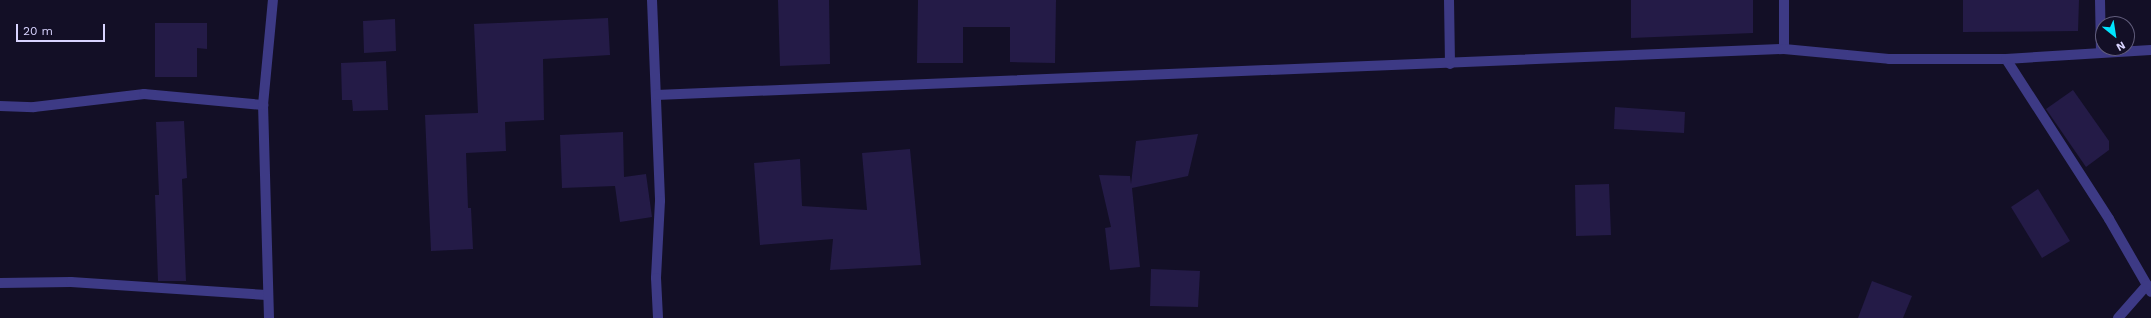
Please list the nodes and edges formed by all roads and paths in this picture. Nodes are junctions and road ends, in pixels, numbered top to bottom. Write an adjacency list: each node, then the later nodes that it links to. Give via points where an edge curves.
1 (273, 0): 14 (street)
2 (652, 0): 13 (street)
3 (1449, 0): 12 (street)
4 (1784, 0): 7 (street)
5 (2100, 0): 6 (street)
6 (2100, 16)
7 (1784, 49): 11 (street, via 1889,59); 12 (street)
8 (2151, 50): 9 (street)
9 (2135, 51)
10 (2095, 52): 11 (street)
11 (2006, 59): 17 (street, via 2109,219)
12 (1450, 64): 13 (street)
13 (656, 95): 20 (street, via 660,201 656,278)
14 (264, 105): 15 (street, via 144,94 34,107); 18 (street)
15 (0, 106)
16 (0, 283): 18 (street, via 71,282)
17 (2149, 289): 21 (street)
18 (267, 294): 19 (street)
19 (269, 318)
20 (658, 318)
21 (2118, 318)

